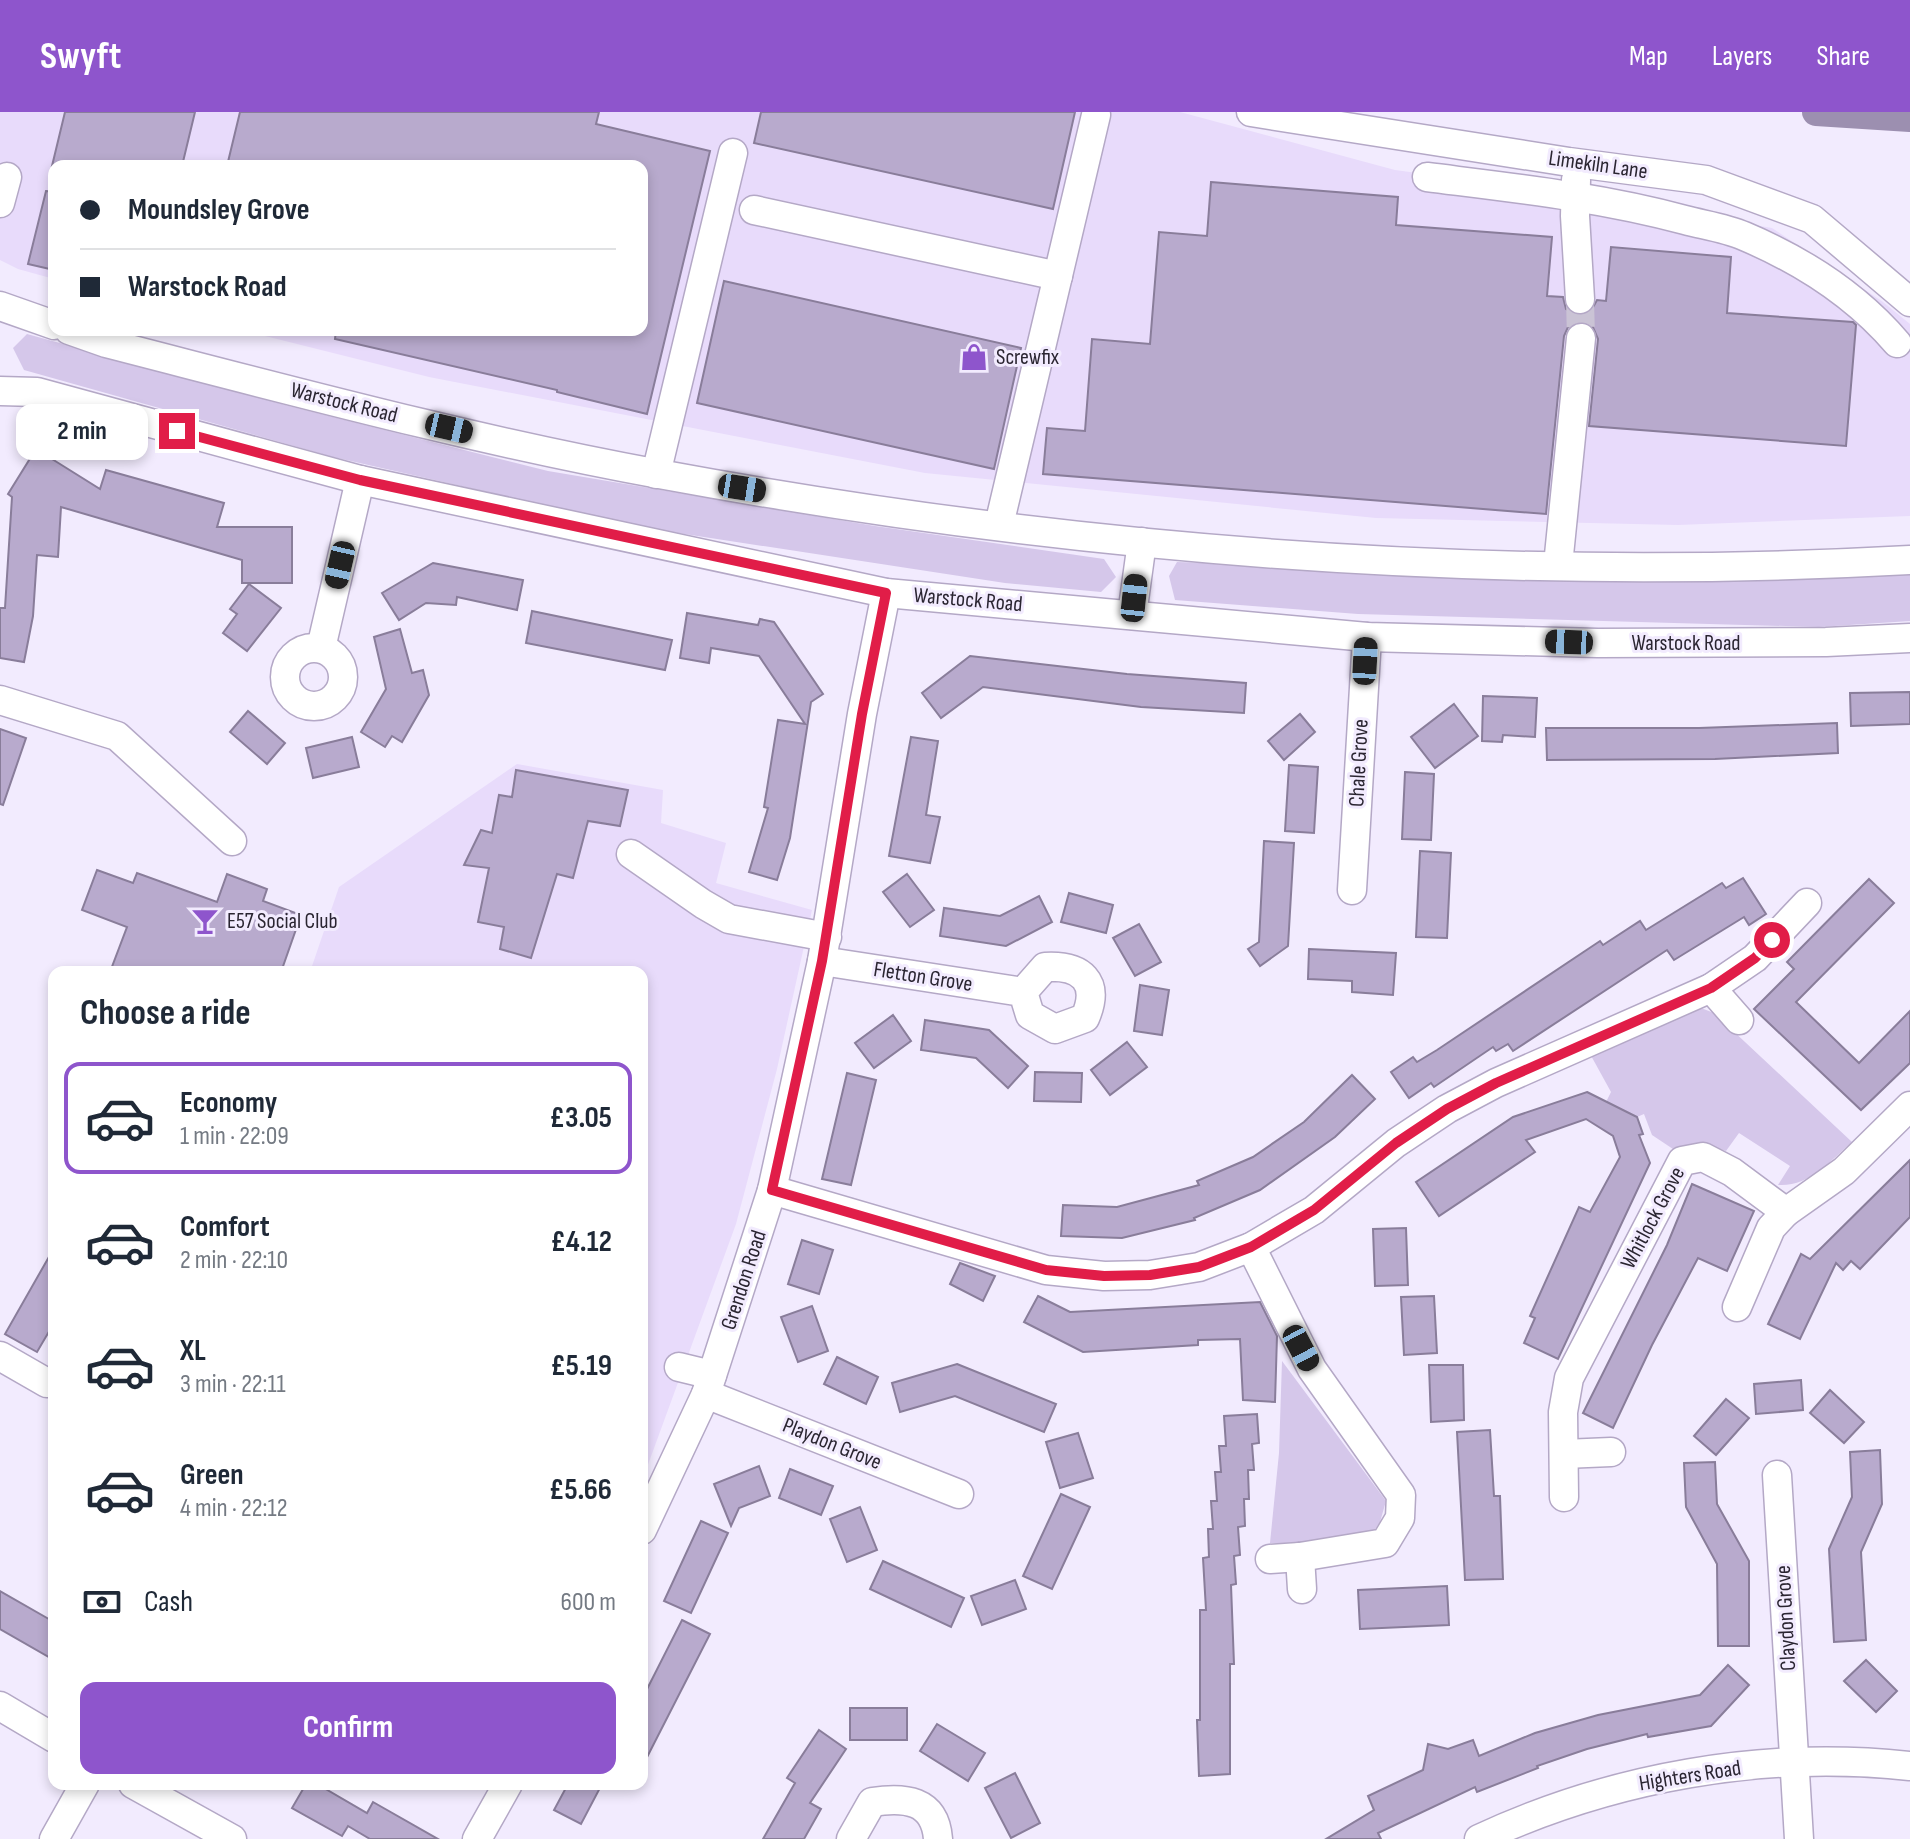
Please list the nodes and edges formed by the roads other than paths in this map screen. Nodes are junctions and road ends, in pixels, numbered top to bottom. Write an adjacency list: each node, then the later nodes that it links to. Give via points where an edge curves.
1 (1251, 112): 4 (street, Limekiln Lane)
2 (1096, 115): 8 (street)
3 (733, 153): 17 (street)
4 (1569, 162): 6 (street); 10 (street, Limekiln Lane, via 1706,180 1812,219)
5 (1427, 177): 6 (street)
6 (1576, 196): 9 (street); 15 (street, via 1742,235 1820,274 1872,314)
7 (754, 210): 8 (street)
8 (1058, 276): 19 (street)
9 (1580, 299)
10 (1910, 302)
11 (0, 306): 12 (street)
12 (48, 323)
13 (86, 336): 17 (street, Warstock Road, via 390,415)
14 (1581, 338): 22 (street)
15 (1897, 343)
16 (0, 391): 18 (street, Warstock Road, via 37,392)
17 (656, 474): 19 (street, Warstock Road)
18 (360, 480): 23 (street, Warstock Road); 27 (street)
19 (999, 525): 20 (street, Warstock Road)
20 (1142, 542): 22 (street, Warstock Road, via 1366,559); 24 (street)
21 (1910, 560): 22 (street, Warstock Road)
22 (1558, 565)
23 (886, 593): 24 (street, Warstock Road); 33 (street, Grendon Road)
24 (1132, 615): 25 (street, Warstock Road)
25 (1367, 637): 26 (street, Warstock Road, via 1598,643); 31 (street, Chale Grove)
26 (1910, 638)
27 (321, 648)
28 (0, 700): 29 (street, via 117,736)
29 (232, 841)
30 (631, 854): 33 (street, Fletton Grove, via 729,919)
31 (1352, 890)
32 (1807, 903): 34 (street, via 1755,958)
33 (824, 949): 35 (street, Fletton Grove); 38 (street, Grendon Road)
34 (1711, 988): 36 (street); 40 (street, via 1447,1109 1314,1210)
35 (1023, 992)
36 (1739, 1020)
37 (1910, 1106): 39 (street, via 1844,1171)
38 (772, 1190): 40 (street, via 1046,1270 1150,1275 1199,1267); 45 (street, Grendon Road)
39 (1786, 1212): 41 (street, via 1771,1228); 47 (street, Whitlock Grove, via 1703,1157 1682,1161 1569,1378)
40 (1251, 1247): 52 (street, via 1312,1369 1401,1495 1400,1518 1385,1543)
41 (1737, 1307)
42 (0, 1356): 44 (street)
43 (679, 1367): 45 (street, Playdon Grove)
44 (48, 1383)
45 (709, 1384): 49 (street, Playdon Grove); 51 (street, Grendon Road)
46 (1611, 1452): 47 (street)
47 (1564, 1454): 50 (street, Whitlock Grove)
48 (1777, 1475): 57 (street, Claydon Grove)
49 (959, 1494)
50 (1564, 1497)
51 (648, 1517)
52 (1300, 1557): 53 (street); 54 (street)
53 (1270, 1559)
54 (1302, 1589)
55 (0, 1706): 56 (street)
56 (48, 1734)
57 (1795, 1761): 58 (street, Highters Road); 67 (street, Highters Road, via 1619,1787); 68 (street, Claydon Grove)
58 (1910, 1766)
59 (82, 1790): 62 (street)
60 (144, 1790): 63 (street)
61 (505, 1790): 64 (street)
62 (54, 1839)
63 (232, 1839)
64 (477, 1839)
65 (851, 1839): 66 (street, via 872,1802 898,1798 920,1804 937,1826)
66 (938, 1839)
67 (1479, 1839)
68 (1799, 1839)

